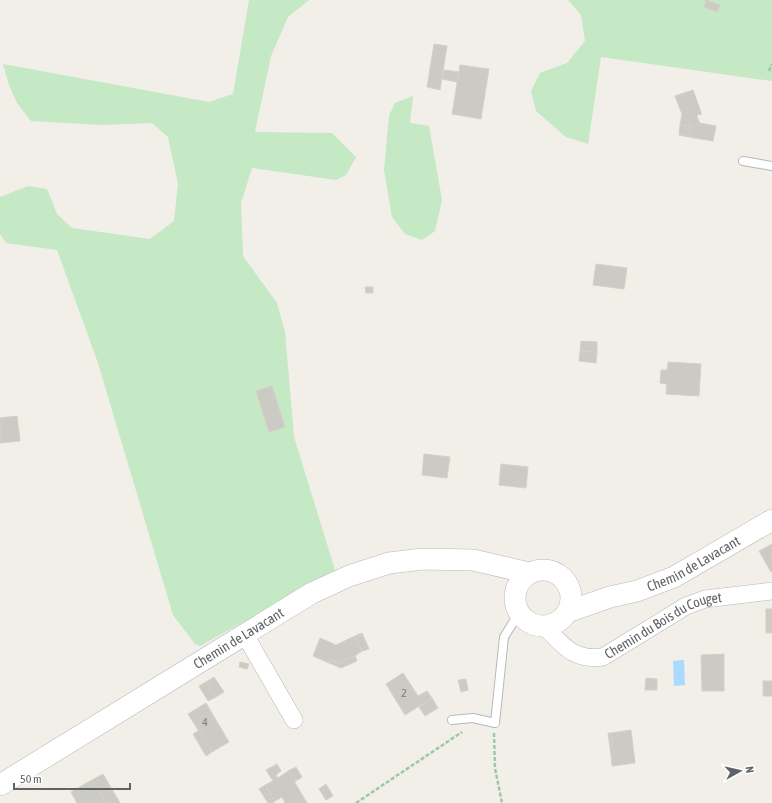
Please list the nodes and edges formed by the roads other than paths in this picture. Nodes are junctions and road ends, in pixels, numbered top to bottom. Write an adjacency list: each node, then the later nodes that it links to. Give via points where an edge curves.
1 (743, 161): 2 (lane)
2 (772, 166)
3 (772, 520): 8 (street, Chemin de Lavacant, via 674,577 638,591)
4 (498, 565): 5 (street, Chemin de Lavacant); 9 (street); 12 (street, Chemin de Lavacant, via 460,558 389,563 349,576 312,593)
5 (529, 573): 6 (street, via 538,570 555,572 563,577); 9 (street, via 517,586)
6 (568, 585): 8 (street, Chemin de Lavacant); 10 (street, via 571,594)
7 (772, 591): 11 (street, Chemin du Bois du Couget, via 705,599 686,606 604,657 578,656)
8 (610, 597): 10 (street, Chemin de Lavacant)
9 (517, 604): 11 (street, via 526,620 534,625); 14 (lane, via 504,637 495,723 473,718)
10 (567, 612): 11 (street, via 553,624)
11 (544, 626)
12 (245, 635): 13 (street); 15 (street, Chemin de Lavacant)
13 (294, 720)
14 (452, 720)
15 (0, 785)

